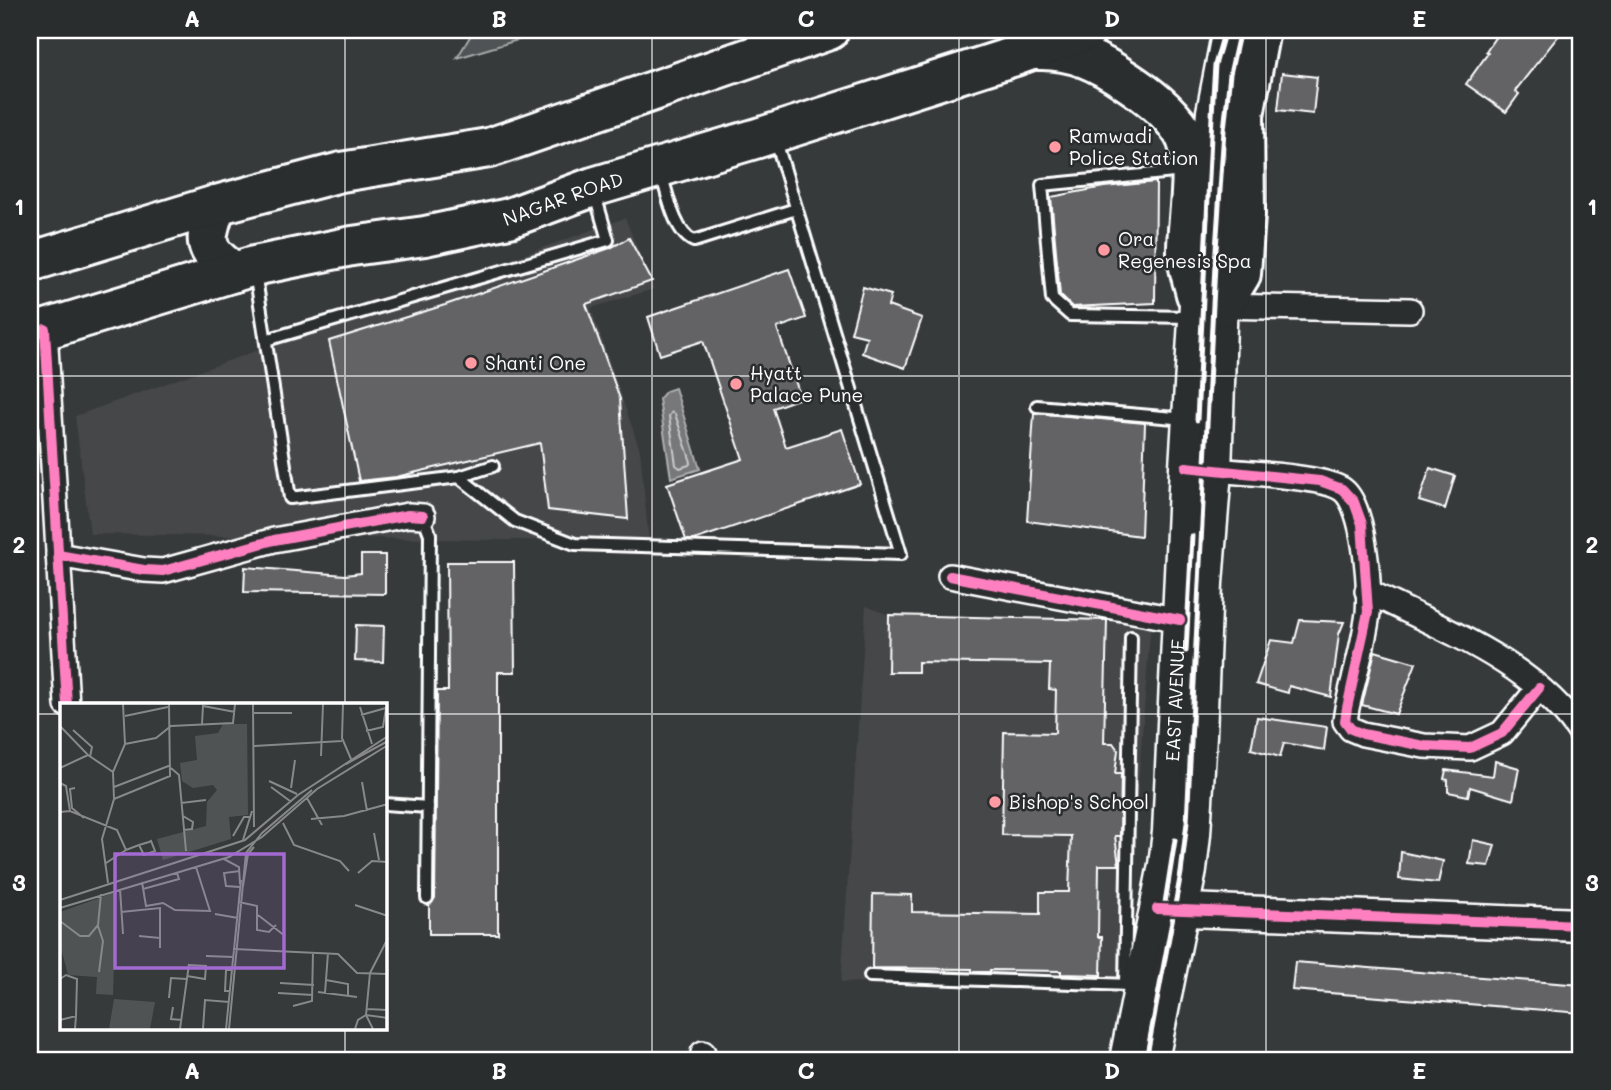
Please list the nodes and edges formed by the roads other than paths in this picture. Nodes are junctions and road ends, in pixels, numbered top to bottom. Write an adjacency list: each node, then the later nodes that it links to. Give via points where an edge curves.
1 (829, 30): 11 (highway, via 489,148 341,172)
2 (1087, 30): 6 (highway, NAGAR ROAD)
3 (1229, 30): 17 (main road, via 1213,112)
4 (1247, 30): 17 (main road, via 1229,107)
5 (1261, 30): 17 (highway, via 1244,115 1241,274)
6 (1032, 50): 7 (highway, NAGAR ROAD); 9 (highway, via 1057,49 1088,57 1160,104 1184,133)
7 (773, 133): 8 (highway, NAGAR ROAD); 12 (lane)
8 (659, 168): 10 (highway, NAGAR ROAD); 12 (lane, via 679,229 694,241)
9 (1190, 170): 17 (highway, via 1187,254); 17 (lane, via 1042,185 1052,299 1070,315)
10 (593, 187): 15 (highway, NAGAR ROAD, via 509,218); 20 (lane, via 608,240)
11 (216, 205): 13 (highway); 15 (highway, via 207,231 208,245 216,259)
12 (796, 209): 25 (lane, via 901,554 575,544 515,521)
13 (164, 221): 14 (highway); 16 (highway, via 183,238 188,250)
14 (30, 262)
15 (244, 269): 16 (highway, NAGAR ROAD); 20 (lane)
16 (182, 288): 19 (highway, NAGAR ROAD)
17 (1202, 306): 18 (street); 22 (main road, EAST AVENUE); 24 (main road, EAST AVENUE)
18 (1410, 310)
19 (38, 331): 27 (street)
20 (266, 340): 25 (lane, via 290,498)
21 (1037, 405): 22 (lane)
22 (1189, 420): 24 (main road, EAST AVENUE)
23 (493, 466): 25 (lane)
24 (1201, 469): 29 (street, via 1320,481 1342,489 1354,502 1362,524); 30 (main road, EAST AVENUE); 38 (main road, EAST AVENUE, via 1206,583 1194,834)
25 (459, 477)
26 (423, 516): 27 (street, via 300,535 163,571); 36 (lane, via 430,534)
27 (58, 555): 33 (street)
28 (950, 576): 30 (street)
29 (1367, 591): 32 (street, via 1480,648); 32 (street, via 1368,612 1345,721 1351,729 1424,746 1470,748 1502,733)
30 (1180, 620): 38 (main road, EAST AVENUE, via 1169,832)
31 (1131, 637): 38 (lane)
32 (1539, 688): 34 (street, via 1567,713)
33 (67, 703)
34 (1581, 734)
35 (387, 804): 36 (lane)
36 (428, 807): 37 (lane)
37 (427, 898)
38 (1148, 909): 39 (main road); 41 (main road, EAST AVENUE); 43 (main road, EAST AVENUE)
39 (1581, 925)
40 (870, 976): 41 (lane)
41 (1133, 985): 42 (main road, EAST AVENUE)
42 (1126, 1060)
43 (1152, 1060)

